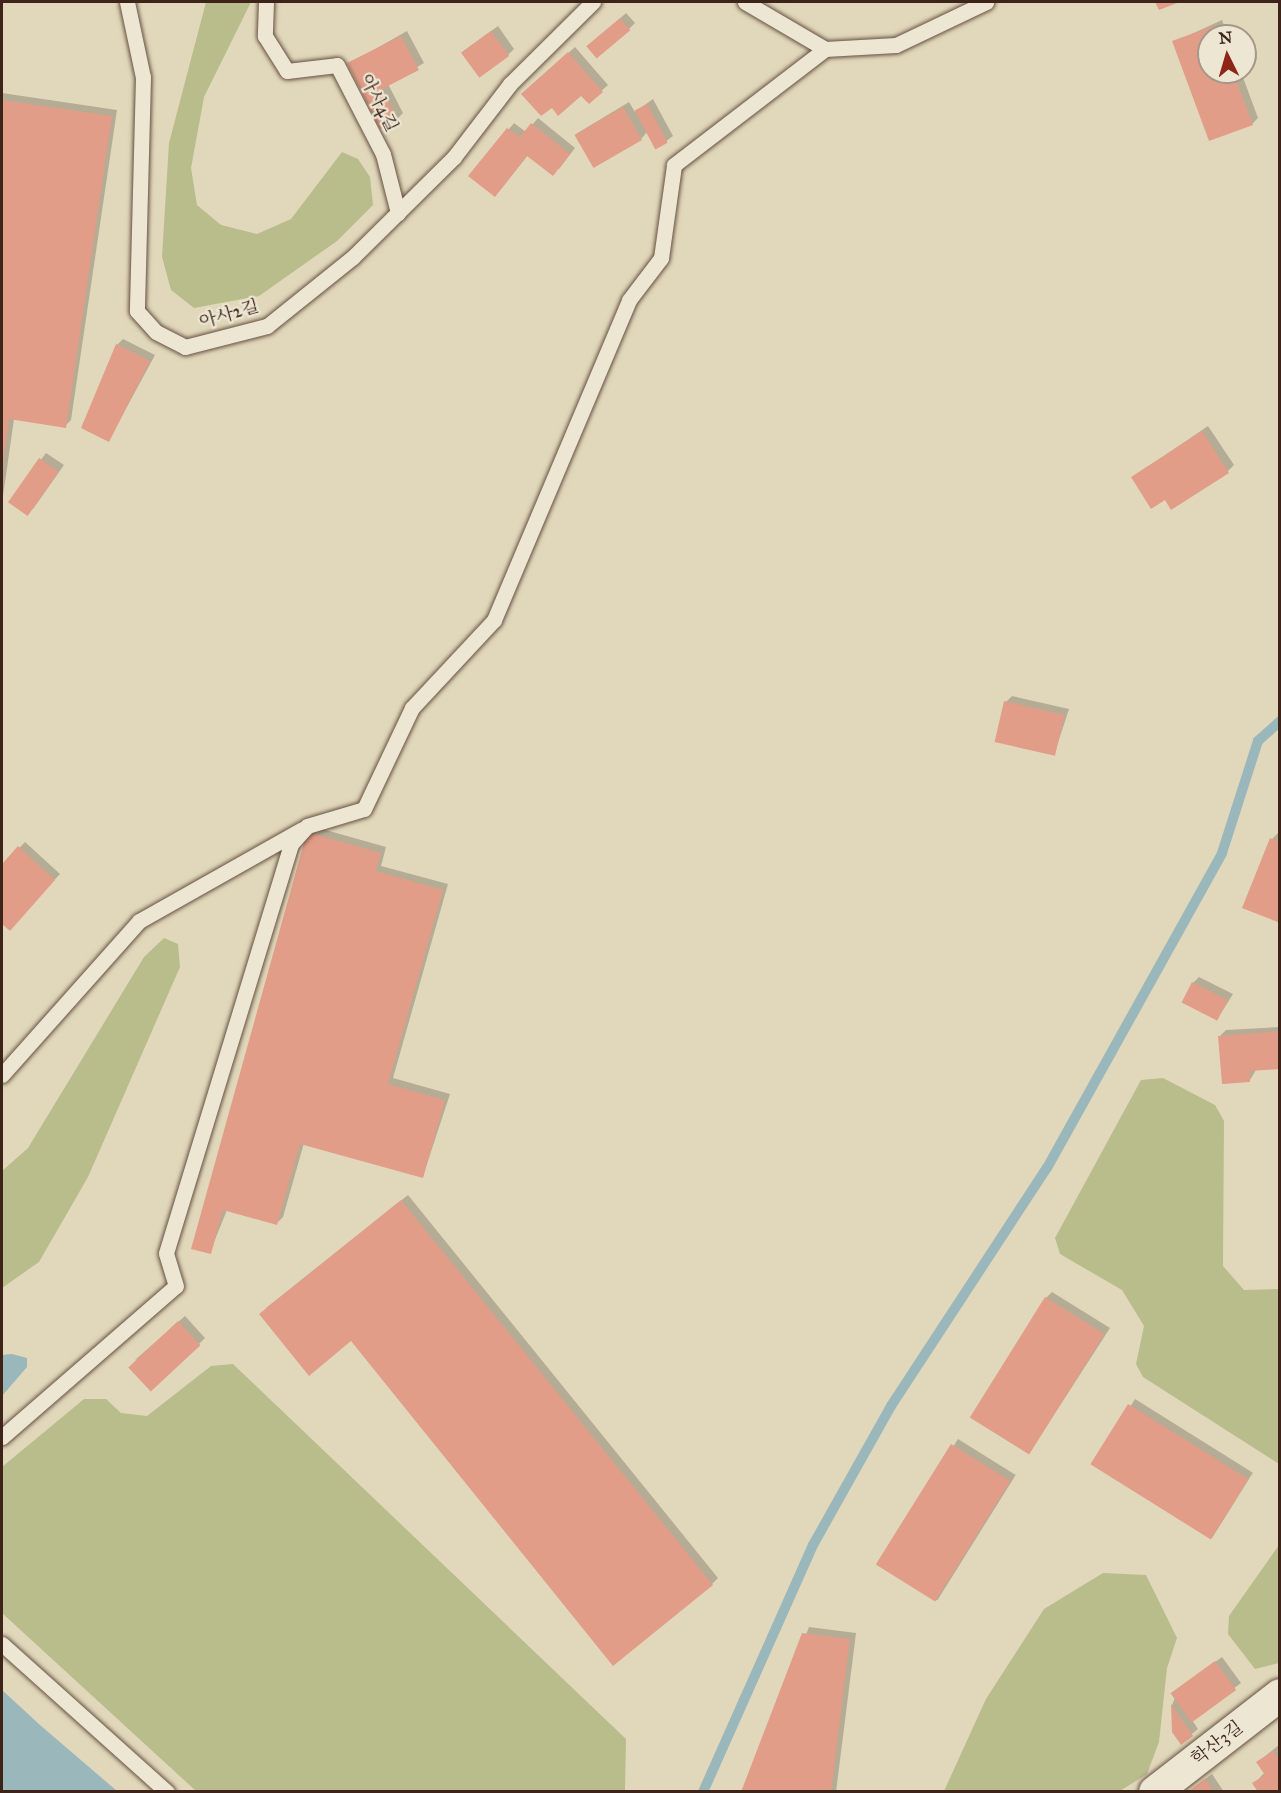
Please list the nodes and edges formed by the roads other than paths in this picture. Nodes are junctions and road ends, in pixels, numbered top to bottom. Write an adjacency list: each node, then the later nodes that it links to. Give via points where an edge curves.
1 (128, 2): 7 (lane, 아사2길, via 143,77 137,310 156,332 185,347 267,326 353,257)
2 (266, 2): 7 (lane, 아사4길, via 265,36 287,72 337,65 383,154)
3 (593, 2): 7 (lane, 아사2길, via 510,84 453,157)
4 (745, 2): 6 (lane)
5 (986, 2): 6 (lane, via 896,45)
6 (825, 49): 8 (lane, via 674,165 661,258 629,300 494,620 412,708 364,809)
7 (398, 213)
8 (307, 826): 9 (lane, via 139,921); 10 (lane, via 291,844 166,1253 176,1286)
9 (2, 1075)
10 (2, 1437)
11 (2, 1644): 13 (lane)
12 (1280, 1695): 14 (street, 학산3길)
13 (166, 1791)
14 (1155, 1791)

